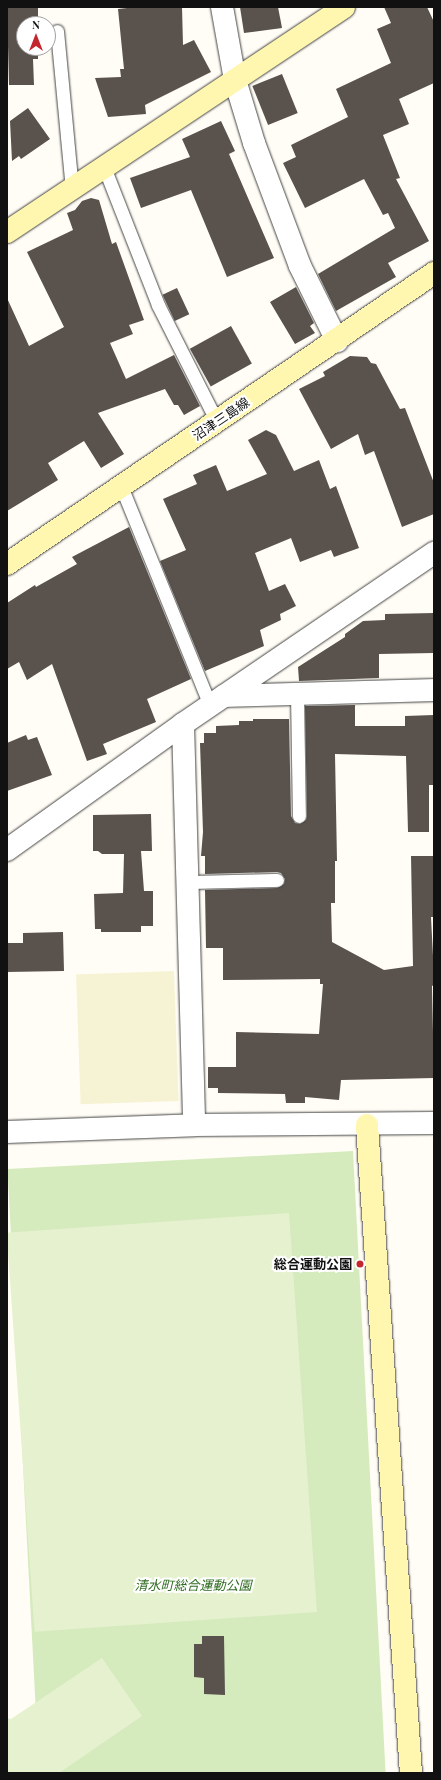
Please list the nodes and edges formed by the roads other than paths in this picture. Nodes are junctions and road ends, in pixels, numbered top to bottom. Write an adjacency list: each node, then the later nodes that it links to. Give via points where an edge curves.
1 (222, 7): 4 (street)
2 (344, 7): 4 (street)
3 (57, 31): 6 (lane)
4 (235, 80): 5 (street); 9 (street, via 254,143 300,266)
5 (104, 167): 6 (street); 10 (lane, via 158,305)
6 (72, 189): 7 (street)
7 (7, 232)
8 (434, 273): 9 (street, 沼津三島線)
9 (337, 341): 10 (street, 沼津三島線)
10 (217, 422): 11 (street, 沼津三島線)
11 (121, 486): 13 (street, 沼津三島線); 16 (lane)
12 (434, 553): 16 (street)
13 (7, 564)
14 (434, 690): 15 (street)
15 (297, 694): 16 (street); 18 (lane)
16 (217, 701): 17 (street)
17 (183, 724): 19 (street); 21 (street)
18 (298, 816)
19 (7, 850)
20 (277, 880): 21 (lane)
21 (187, 882): 23 (street)
22 (434, 1123): 24 (street)
23 (194, 1125): 24 (street); 25 (street)
24 (368, 1125): 26 (street)
25 (7, 1132)
26 (411, 1773)

